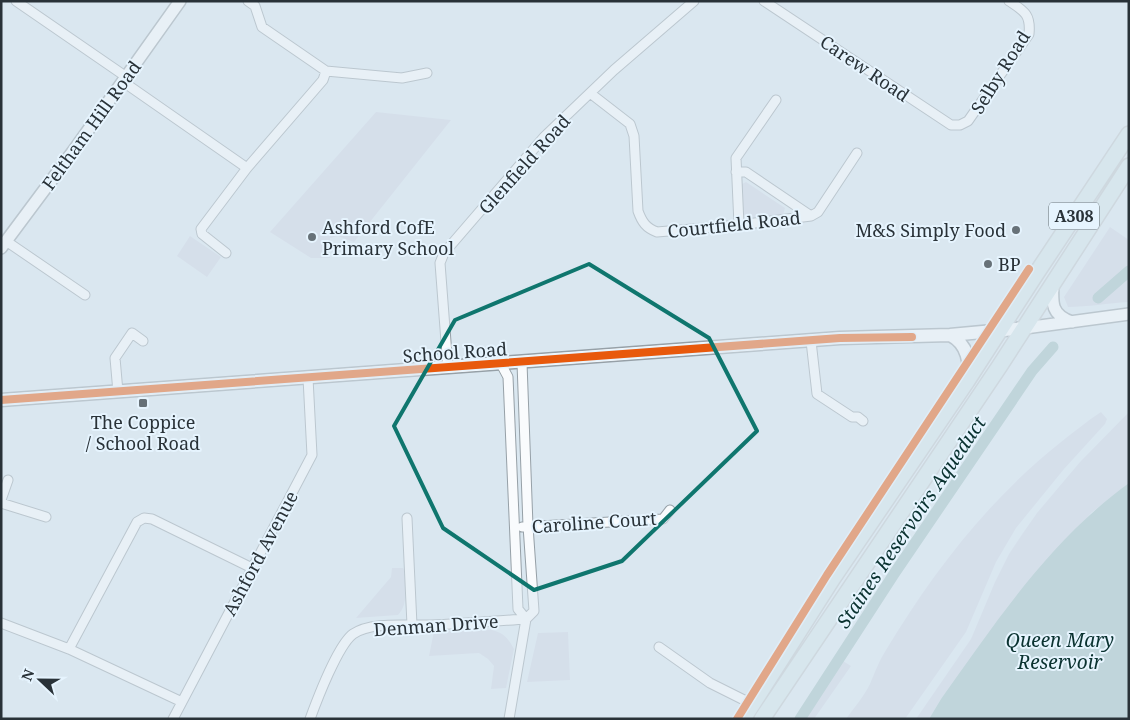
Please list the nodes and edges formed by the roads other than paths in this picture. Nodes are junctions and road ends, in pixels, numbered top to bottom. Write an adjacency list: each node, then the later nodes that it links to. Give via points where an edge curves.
1 (16, 1): 9 (street)
2 (180, 1): 9 (street, Feltham Hill Road)
3 (248, 1): 7 (street, via 255,6 262,27)
4 (694, 1): 10 (street, Glenfield Road)
5 (764, 1): 12 (street, Carew Road, via 951,125)
6 (1009, 1): 12 (street, Selby Road, via 1025,12 1030,22 1028,34)
7 (326, 71): 8 (street, via 402,78); 16 (street, via 322,80)
8 (427, 73)
9 (124, 79): 16 (street); 20 (street, Feltham Hill Road)
10 (590, 93): 19 (street, Courtfield Road, via 630,124 634,136 638,211 641,221 649,229 657,232); 33 (street, Glenfield Road, via 544,137 444,253 440,263)
11 (776, 100): 17 (street, via 736,158)
12 (968, 121)
13 (1129, 134): 27 (highway, A308)
14 (857, 153): 18 (street, Courtfield Road, via 818,212)
15 (1129, 166): 22 (highway, A308)
16 (247, 168): 21 (street, via 201,229 202,234)
17 (736, 172): 18 (street, via 746,172); 19 (street)
18 (811, 216): 19 (street, Courtfield Road)
19 (739, 225)
20 (4, 244): 23 (street)
21 (226, 253)
22 (1053, 283): 25 (street, via 1053,305); 26 (highway, A308)
23 (85, 295)
24 (1129, 314): 25 (street)
25 (1072, 322): 26 (street)
26 (1025, 328): 27 (main road, School Road); 58 (highway, A308)
27 (999, 331): 28 (main road, School Road); 35 (highway, A308)
28 (950, 335): 30 (main road, School Road); 35 (main road, via 964,348 968,359)
29 (143, 341): 36 (street, via 132,333 115,358)
30 (811, 341): 31 (main road, School Road); 38 (street, via 817,394)
31 (522, 362): 32 (main road, School Road); 44 (street, Denman Drive)
32 (501, 364): 33 (main road, School Road); 45 (street, Denman Drive, via 508,377)
33 (448, 368): 34 (main road, School Road)
34 (308, 378): 36 (main road, School Road); 46 (street, Ashford Avenue, via 312,455)
35 (967, 381): 53 (highway, A308, via 880,507)
36 (118, 392): 37 (main road, School Road)
37 (1, 400)
38 (863, 421)
39 (8, 480): 40 (street)
40 (1, 502): 42 (street)
41 (670, 510): 44 (street, Caroline Court, via 663,519)
42 (46, 517)
43 (407, 518): 49 (street)
44 (528, 526): 45 (street, Caroline Court); 47 (street, Denman Drive, via 534,610)
45 (515, 527): 47 (street, Denman Drive, via 518,609)
46 (252, 568): 51 (street, via 144,518 137,522); 52 (street, Ashford Avenue)
47 (526, 619): 49 (street, Denman Drive); 56 (street, Denman Drive)
48 (1, 623): 51 (street)
49 (412, 625): 55 (street, Denman Drive, via 373,626 353,633 324,682)
50 (659, 647): 53 (street, via 710,683)
51 (69, 649): 52 (street)
52 (182, 702): 54 (street, Ashford Avenue)
53 (752, 704): 57 (highway, A308)
54 (173, 719)
55 (310, 719)
56 (509, 719)
57 (743, 719)
58 (762, 719)

